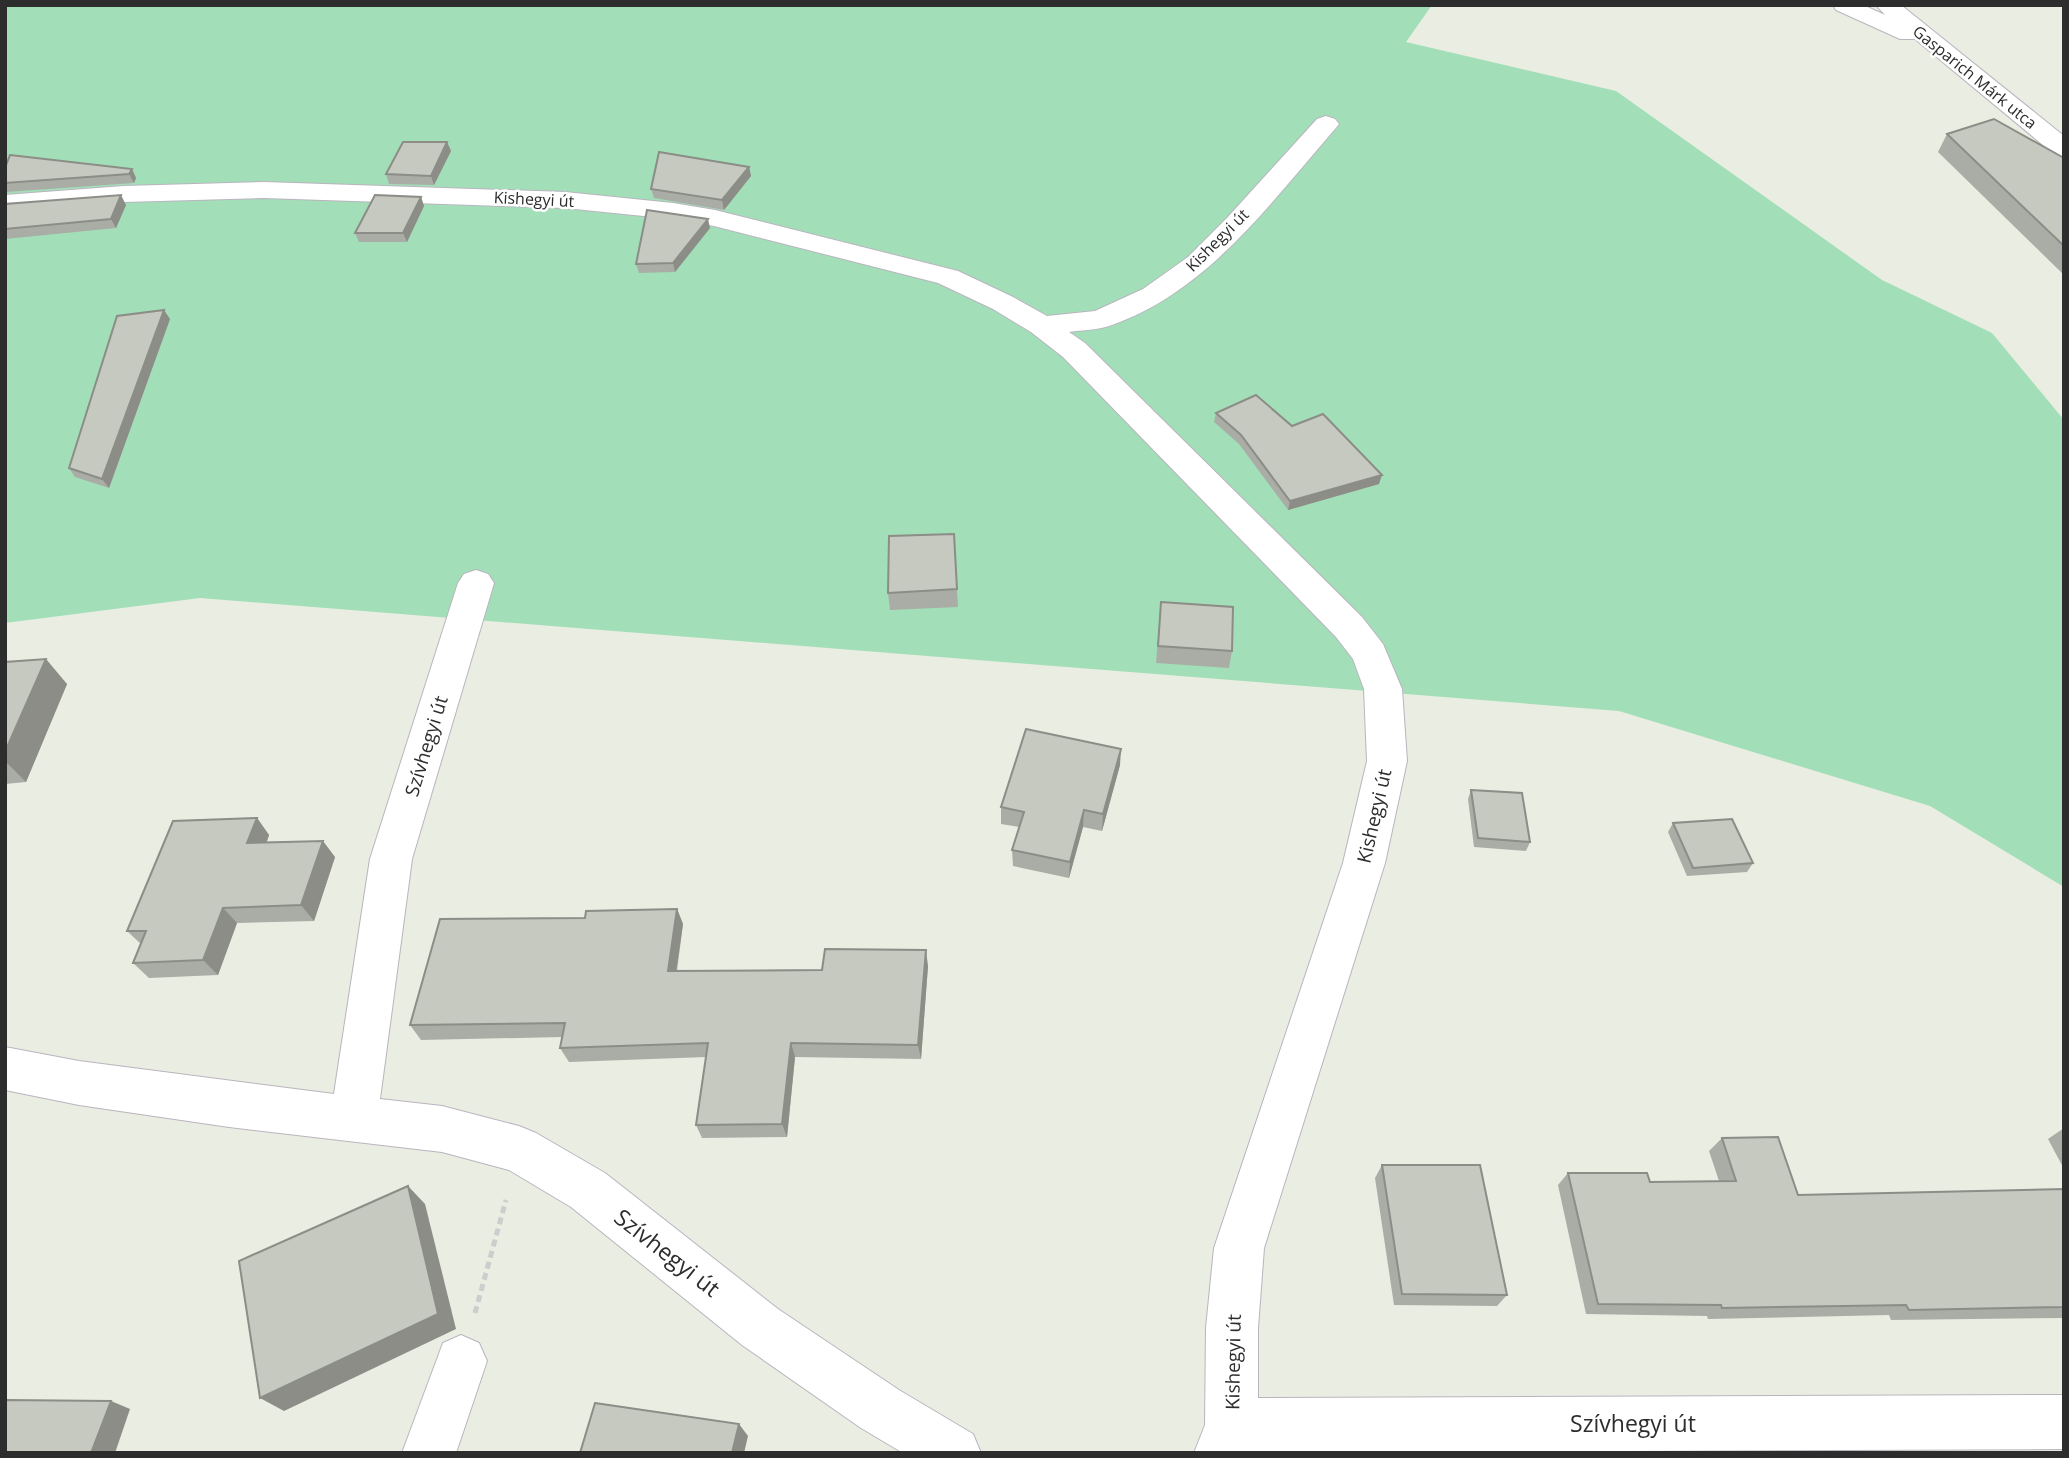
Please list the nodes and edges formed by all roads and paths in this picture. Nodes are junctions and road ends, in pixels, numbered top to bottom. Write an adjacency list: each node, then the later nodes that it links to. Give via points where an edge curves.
1 (1844, 5): 3 (street)
2 (1887, 5): 3 (street, Gasparich Márk utca)
3 (1938, 48): 5 (street, Gasparich Márk utca)
4 (1326, 124): 7 (street, Kishegyi út, via 1198,263 1164,287 1101,319)
5 (2064, 149)
6 (5, 203): 7 (street, Kishegyi út, via 264,190 565,200 673,211 947,277)
7 (1042, 326): 14 (street, Kishegyi út, via 1074,350 1349,627 1370,654 1383,690 1387,761 1364,863 1239,1248)
8 (477, 583): 10 (street, Szívhegyi út, via 391,859)
9 (5, 1068): 10 (street, Szívhegyi út, via 229,1105)
10 (354, 1118): 11 (street, Szívhegyi út, via 442,1129)
11 (519, 1149): 12 (path); 16 (street, Szívhegyi út, via 588,1190 760,1327)
12 (461, 1361): 15 (street)
13 (2064, 1422): 14 (street, Szívhegyi út)
14 (1227, 1439)
15 (429, 1453)
16 (954, 1453)

